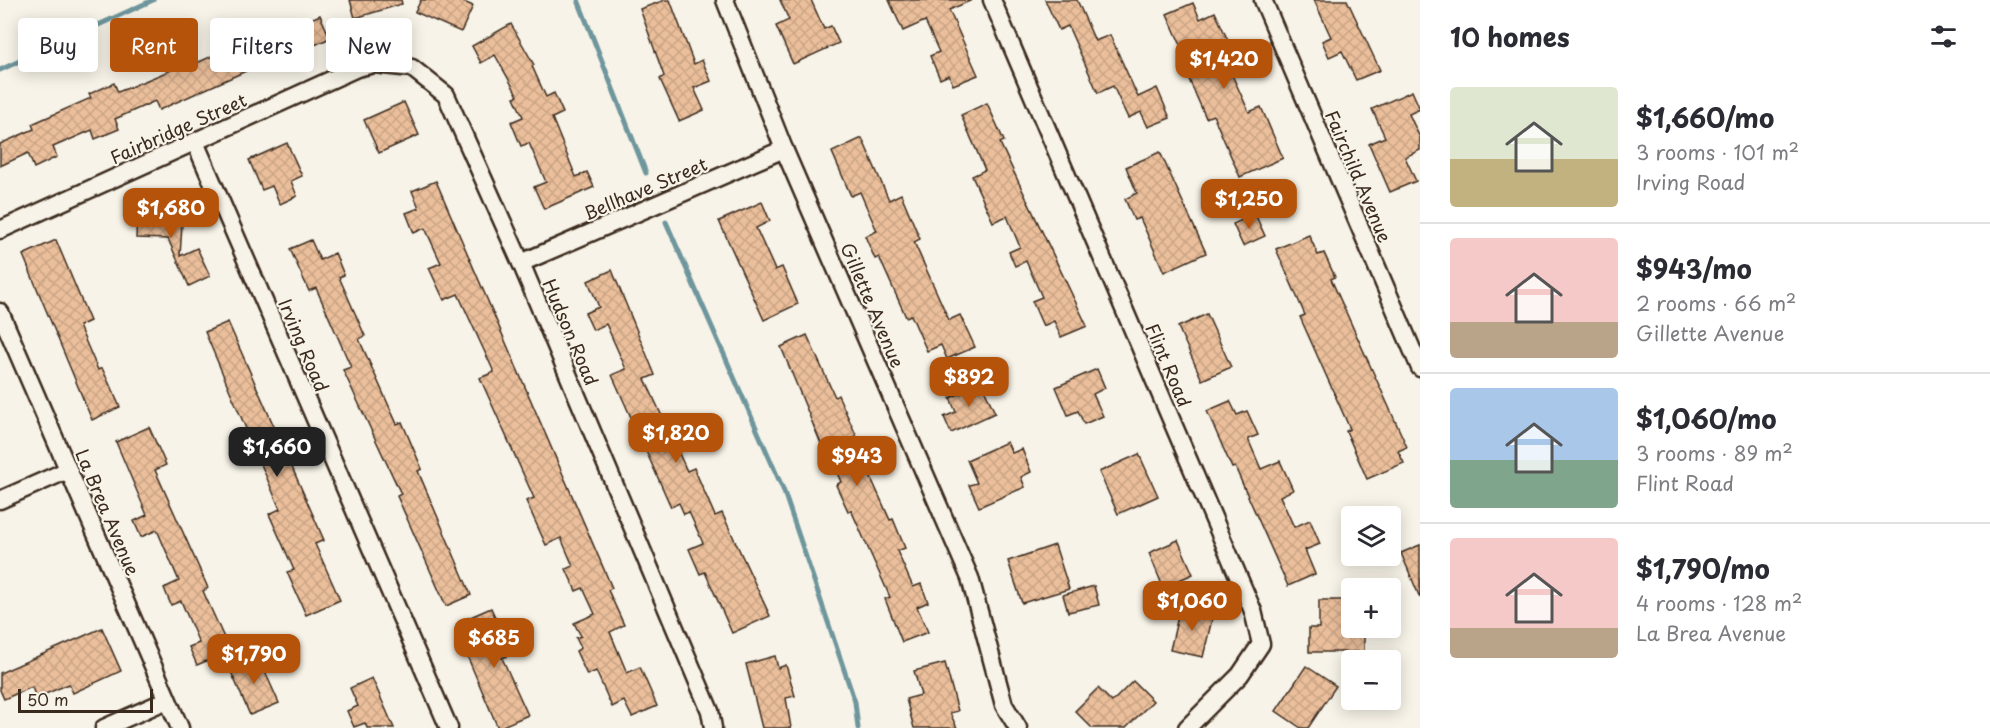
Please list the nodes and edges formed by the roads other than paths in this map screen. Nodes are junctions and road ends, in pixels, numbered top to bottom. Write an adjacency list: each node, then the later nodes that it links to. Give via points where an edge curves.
1 (725, 0): 7 (street, Gillette Avenue)
2 (992, 0): 20 (street, Flint Road, via 1253,611 1261,645 1240,675)
3 (1263, 0): 11 (street, Fairchild Avenue)
4 (412, 68): 9 (street, Hudson Road, via 446,95)
5 (348, 72): 6 (street, Fairbridge Street)
6 (195, 142): 8 (street, Fairbridge Street); 17 (street, Irving Road)
7 (784, 149): 9 (street, Bellhave Street); 19 (street, Gillette Avenue, via 970,578 1004,705)
8 (0, 230)
9 (521, 263): 18 (street, Hudson Road, via 710,711)
10 (0, 312): 12 (street, La Brea Avenue)
11 (1420, 368)
12 (68, 470): 13 (street); 14 (street, La Brea Avenue)
13 (0, 500)
14 (167, 700): 15 (street); 16 (street, La Brea Avenue)
15 (104, 728)
16 (180, 728)
17 (449, 728)
18 (713, 728)
19 (1018, 728)
20 (1187, 728)

